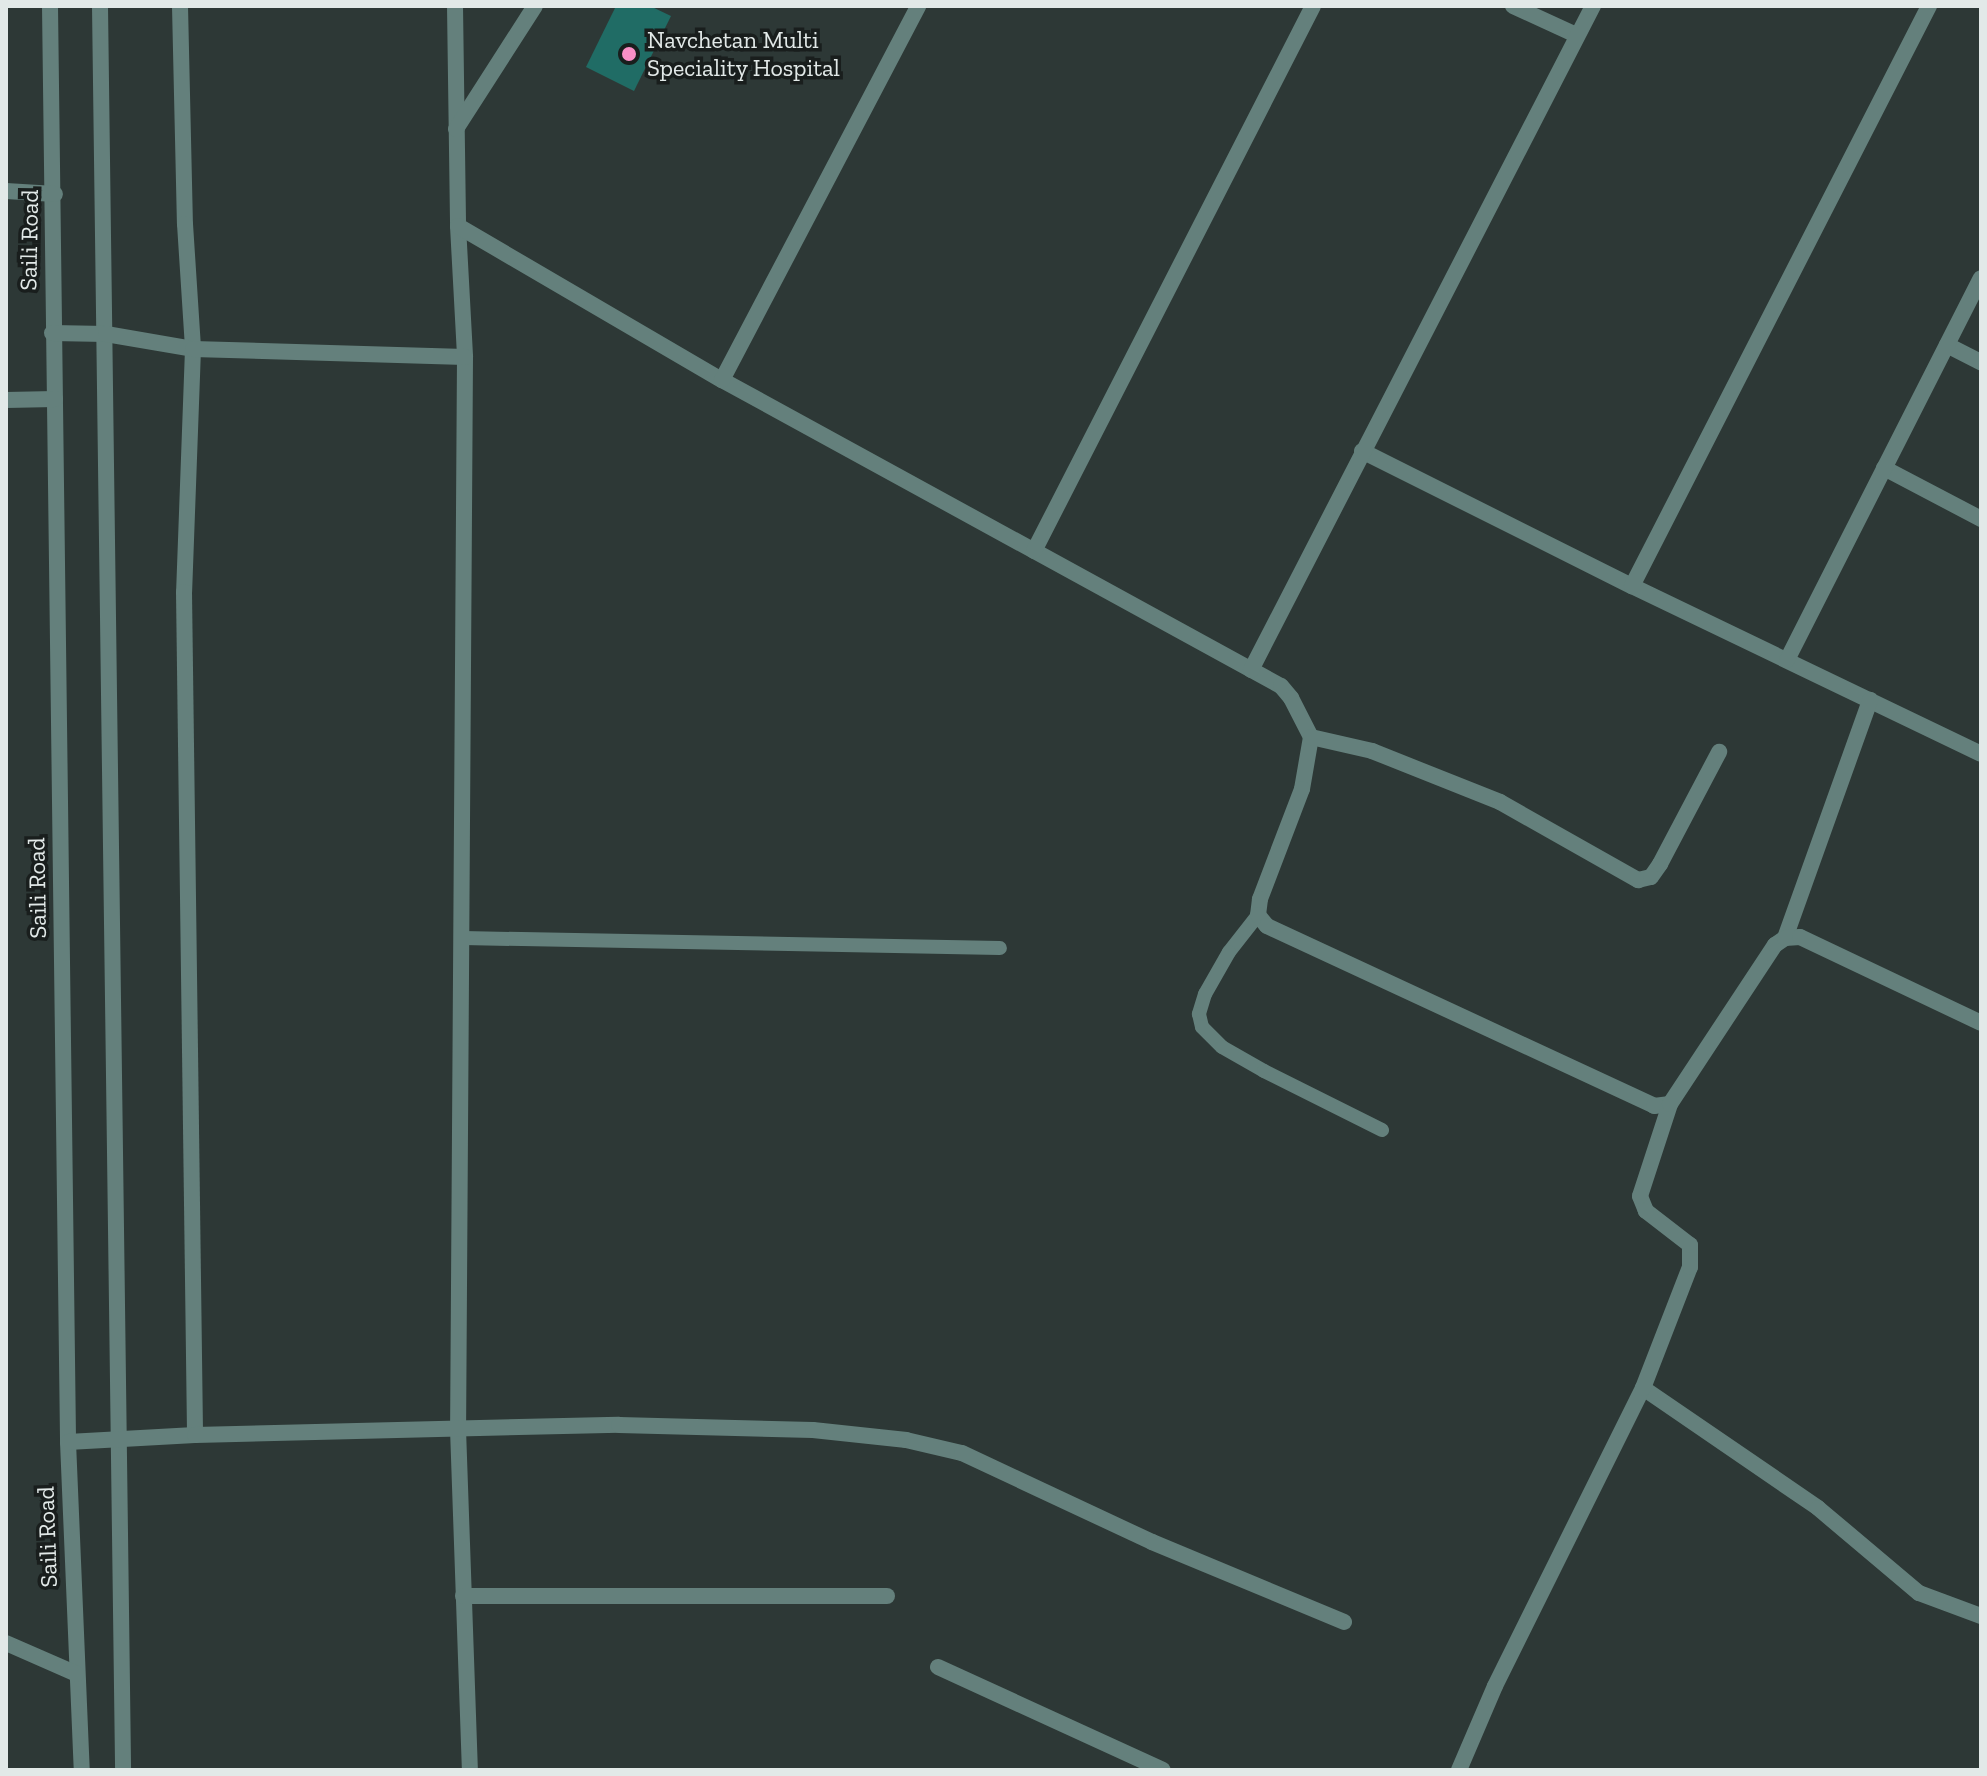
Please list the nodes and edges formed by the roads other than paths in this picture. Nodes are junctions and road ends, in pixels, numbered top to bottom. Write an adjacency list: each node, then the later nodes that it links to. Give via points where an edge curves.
1 (50, 6): 14 (street, Saili Road)
2 (100, 6): 18 (street)
3 (180, 6): 20 (street)
4 (455, 6): 12 (street)
5 (535, 6): 12 (street)
6 (918, 6): 23 (street)
7 (1313, 6): 29 (street)
8 (1513, 6): 11 (street)
9 (1593, 6): 11 (street)
10 (1929, 6): 30 (street)
11 (1576, 35): 26 (street)
12 (455, 129): 15 (street)
13 (6, 191): 14 (street)
14 (55, 194): 17 (street, Saili Road)
15 (458, 226): 21 (street); 23 (street)
16 (1981, 278): 19 (street)
17 (52, 333): 18 (street); 24 (street, Saili Road)
18 (106, 334): 20 (street); 47 (street)
19 (1947, 345): 22 (street); 27 (street)
20 (193, 349): 21 (street); 46 (street, via 184,592)
21 (465, 357): 38 (street)
22 (1981, 362)
23 (722, 380): 29 (street)
24 (55, 399): 25 (street); 48 (street, Saili Road)
25 (6, 400)
26 (1362, 451): 30 (street); 32 (street)
27 (1884, 468): 28 (street); 31 (street)
28 (1981, 519)
29 (1034, 551): 32 (street)
30 (1632, 586): 31 (street)
31 (1787, 660): 33 (street)
32 (1251, 670): 34 (street, via 1286,692)
33 (1870, 700): 36 (street); 39 (street)
34 (1311, 737): 35 (street, via 1372,751 1500,802 1638,880 1651,877 1660,864); 37 (street, via 1302,789)
35 (1719, 752)
36 (1981, 754)
37 (1258, 915): 42 (street, via 1280,935 1654,1106); 43 (lane, via 1205,994 1199,1014 1202,1027 1222,1047)
38 (463, 938): 40 (lane); 45 (street)
39 (1785, 938): 41 (street, via 1800,937); 42 (street, via 1775,945)
40 (1000, 948)
41 (1981, 1023)
42 (1670, 1104): 44 (street, via 1640,1196 1646,1211 1690,1245 1693,1254)
43 (1382, 1130)
44 (1643, 1388): 51 (street, via 1818,1508 1919,1593); 60 (street, via 1495,1686)
45 (458, 1429): 46 (street); 49 (street); 52 (street, via 619,1425 813,1430 906,1440 962,1453 1152,1542)
46 (195, 1435): 47 (street)
47 (117, 1439): 48 (street); 57 (street)
48 (68, 1442): 55 (street, Saili Road)
49 (463, 1596): 50 (street); 58 (street)
50 (887, 1596)
51 (1981, 1616)
52 (1344, 1622)
53 (6, 1643): 55 (street)
54 (938, 1667): 59 (street)
55 (77, 1674): 56 (street, Saili Road)
56 (82, 1770)
57 (123, 1770)
58 (470, 1770)
59 (1163, 1770)
60 (1459, 1770)

